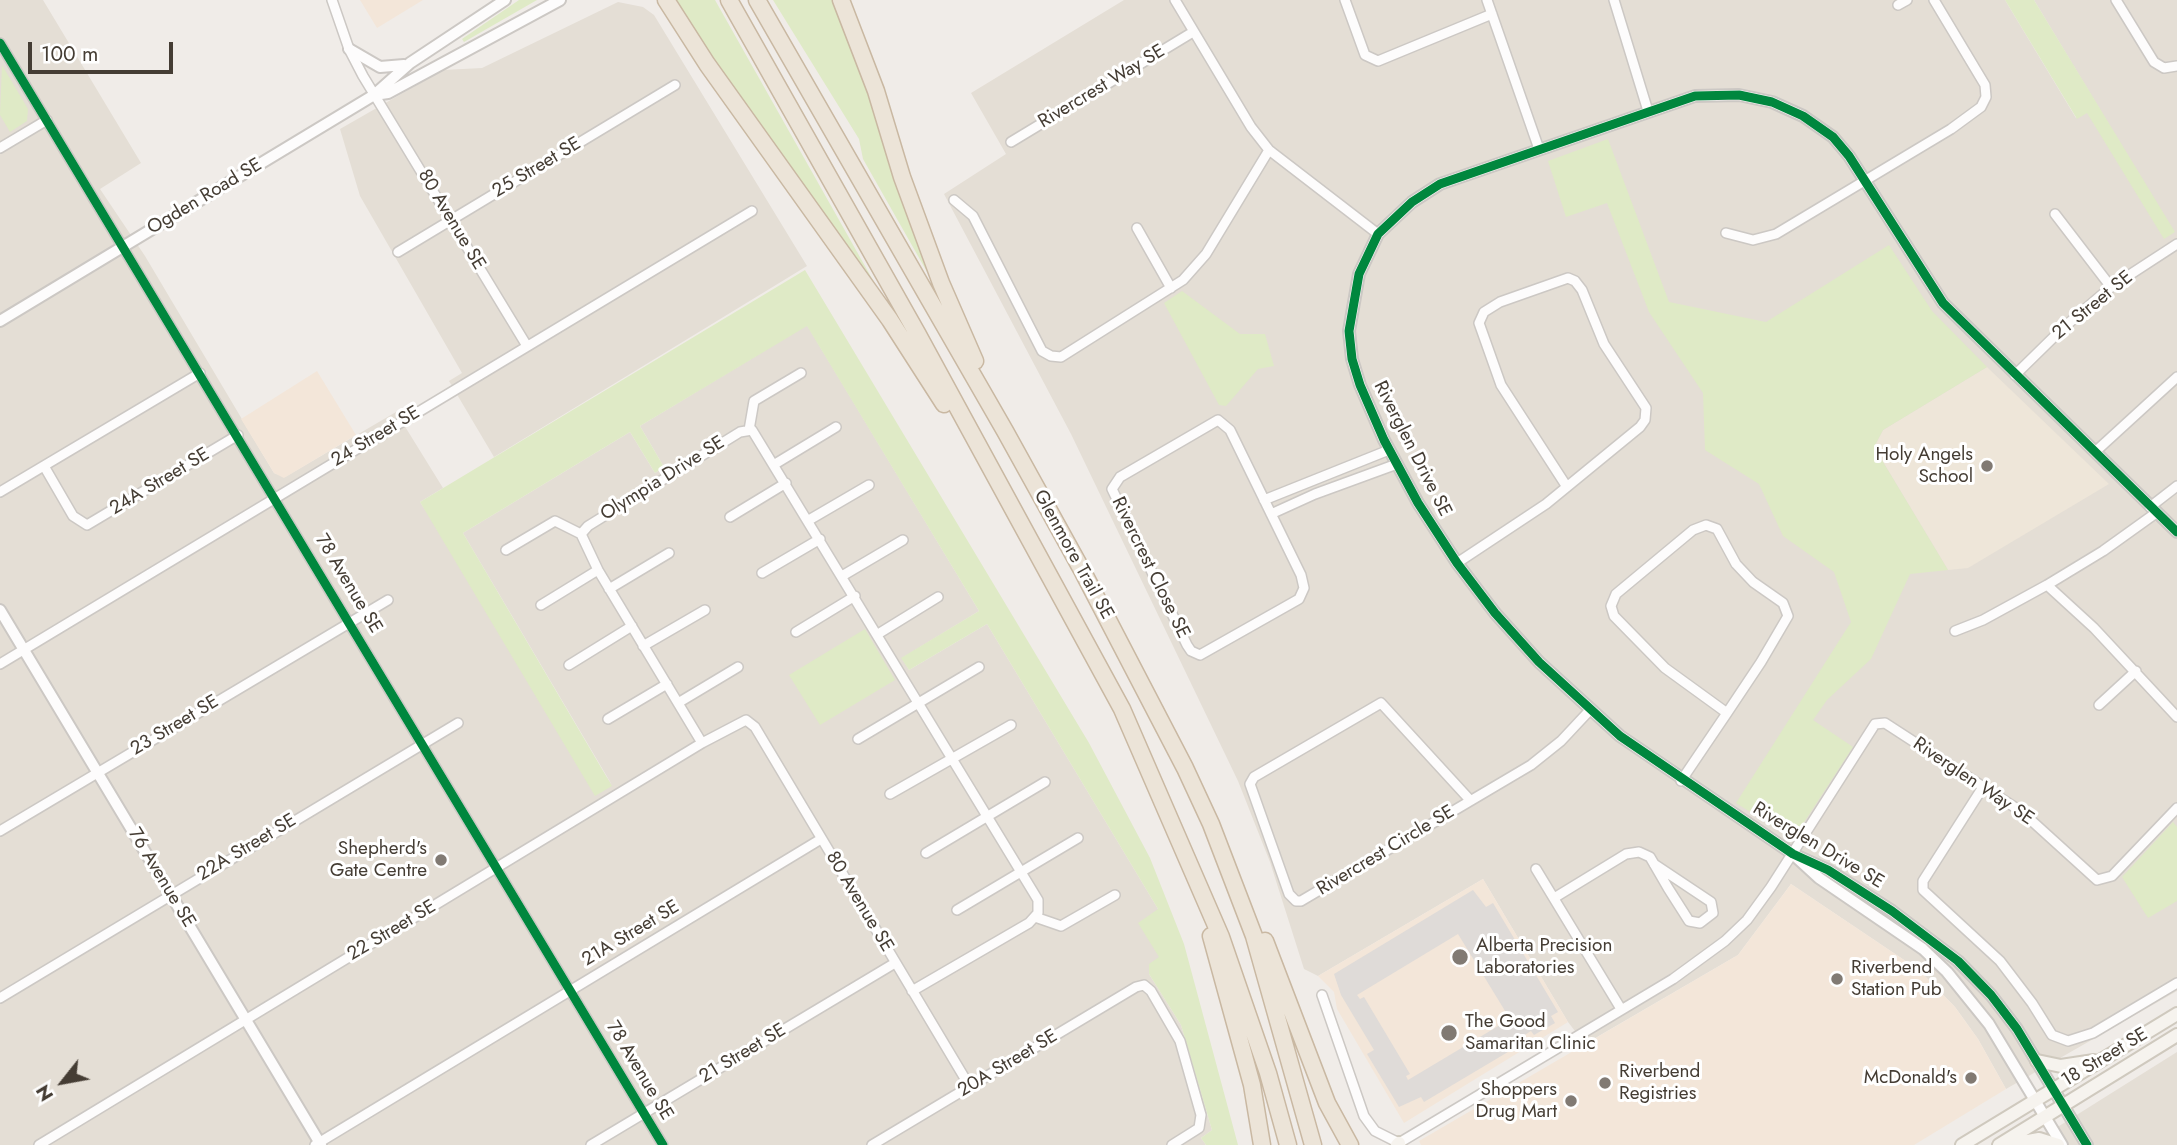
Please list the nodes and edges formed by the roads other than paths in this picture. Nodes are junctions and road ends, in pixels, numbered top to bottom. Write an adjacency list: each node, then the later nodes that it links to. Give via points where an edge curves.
1 (332, 0): 17 (street, 80 Avenue SE)
2 (505, 0): 18 (street, Ogden Road SE)
3 (560, 0): 21 (street, Ogden Road SE, via 388,93)
4 (666, 0): 51 (highway)
5 (729, 0): 51 (highway, Glenmore Trail SE)
6 (757, 0): 49 (highway, Glenmore Trail SE)
7 (1175, 0): 15 (street)
8 (1345, 0): 14 (street, via 1365,55 1378,61)
9 (1487, 0): 14 (street)
10 (1614, 0): 22 (street)
11 (1934, 0): 28 (street, via 1983,81 1984,102 1951,129)
12 (2116, 0): 19 (street, via 2154,62 2164,68)
13 (842, 3): 49 (highway, via 941,284)
14 (1492, 14): 26 (street)
15 (1193, 32): 24 (street, Rivercrest Way SE); 27 (street)
16 (0, 43): 23 (street, 78 Avenue SE)
17 (349, 48): 18 (street, via 368,63 386,69); 21 (street, 80 Avenue SE)
18 (410, 63): 21 (street, Ogden Road SE)
19 (2177, 66)
20 (676, 85): 32 (street, 25 Street SE)
21 (374, 95): 32 (street, 80 Avenue SE); 37 (street, Ogden Road SE)
22 (1648, 111): 26 (street, Riverglen Drive SE); 28 (street, Riverglen Drive SE, via 1711,94 1772,102 1833,137)
23 (47, 120): 25 (street); 37 (street, 78 Avenue SE)
24 (1011, 142)
25 (0, 148)
26 (1539, 149): 35 (street, Riverglen Drive SE, via 1440,184 1412,202)
27 (1269, 150): 35 (street); 40 (street, via 1206,254)
28 (1865, 180): 34 (street, via 1776,234 1753,240); 45 (street, Riverglen Drive SE, via 1943,303)
29 (954, 200): 40 (street, via 973,216 1038,345 1051,356 1065,355)
30 (752, 211): 42 (street, 24 Street SE)
31 (2055, 214): 39 (street)
32 (450, 220): 38 (street, 25 Street SE); 42 (street, 80 Avenue SE)
33 (1137, 228): 40 (street)
34 (1726, 233)
35 (1378, 234): 52 (street, Riverglen Drive SE, via 1354,289 1349,340 1355,373)
36 (2177, 244): 39 (street, 21 Street SE)
37 (123, 246): 41 (street, Ogden Road SE); 43 (street, 78 Avenue SE)
38 (398, 252)
39 (2111, 286): 45 (street, 21 Street SE)
40 (1171, 288)
41 (0, 321)
42 (527, 346): 62 (street, 24 Street SE)
43 (200, 373): 50 (street, 78 Avenue SE); 56 (street)
44 (801, 373): 48 (street, Olympia Drive SE, via 754,401)
45 (2015, 375): 53 (street, Riverglen Drive SE)
46 (2177, 377): 53 (street)
47 (836, 427): 54 (street)
48 (749, 430): 54 (street, Olympia Drive SE, via 756,432); 69 (street, Olympia Drive SE)
49 (1005, 431): 121 (highway, Glenmore Trail SE, via 1167,730)
50 (237, 435): 56 (street, 24A Street SE, via 90,524 81,524 73,516); 62 (street, 78 Avenue SE)
51 (977, 447): 123 (highway, Glenmore Trail SE, via 1122,709)
52 (1389, 450): 55 (street, Riverglen Drive SE); 63 (street)
53 (2095, 452): 64 (street, Riverglen Drive SE)
54 (775, 464): 57 (street, Olympia Drive SE)
55 (1396, 464): 65 (street); 74 (street, Riverglen Drive SE)
56 (44, 466): 61 (street)
57 (786, 483): 66 (street); 67 (street, Olympia Drive SE)
58 (869, 485): 67 (street)
59 (2177, 486): 64 (street)
60 (1567, 487): 60 (street, via 1501,385 1479,323 1484,312 1500,302 1567,278 1582,290 1604,344 1647,416 1640,427); 74 (street)
61 (0, 492)
62 (276, 498): 86 (street, 78 Avenue SE); 92 (street, 24 Street SE)
63 (1264, 499): 65 (street, Rivercrest Close SE); 65 (street, Rivercrest Close SE, via 1230,430 1218,420 1113,485 1195,654 1206,653 1302,594 1301,575)
64 (2153, 510): 68 (street, Riverglen Drive SE); 78 (street, via 2103,551)
65 (1271, 514)
66 (730, 517)
67 (808, 520): 70 (street, Olympia Drive SE)
68 (2177, 533)
69 (581, 534): 72 (street, Olympia Drive SE, via 555,522); 75 (street, Olympia Drive SE)
70 (820, 539): 76 (street); 77 (street, Olympia Drive SE)
71 (902, 541): 77 (street)
72 (506, 550)
73 (669, 553): 79 (street)
74 (1457, 563): 102 (street, Riverglen Drive SE, via 1519,642)
75 (598, 570): 79 (street, Olympia Drive SE); 83 (street)
76 (762, 573)
77 (842, 576): 80 (street, Olympia Drive SE)
78 (2047, 585): 88 (street, via 1983,621); 97 (street)
79 (609, 589): 87 (street, Olympia Drive SE)
80 (855, 596): 89 (street); 90 (street, Olympia Drive SE)
81 (938, 597): 90 (street)
82 (388, 600): 86 (street, 23 Street SE)
83 (541, 605)
84 (0, 610): 92 (street, 76 Avenue SE)
85 (705, 610): 91 (street)
86 (351, 622): 111 (street, 78 Avenue SE); 113 (street, 23 Street SE)
87 (632, 626): 91 (street, Olympia Drive SE); 94 (street)
88 (1955, 631)
89 (796, 632)
90 (878, 634): 100 (street, Olympia Drive SE)
91 (643, 646): 98 (street, Olympia Drive SE)
92 (23, 650): 93 (street, 24 Street SE); 113 (street, 76 Avenue SE)
93 (0, 664)
94 (569, 665)
95 (738, 667): 99 (street)
96 (979, 667): 100 (street)
97 (2136, 671): 101 (street); 104 (street)
98 (667, 684): 99 (street, Olympia Drive SE); 105 (street)
99 (678, 703): 110 (street, Olympia Drive SE)
100 (920, 703): 109 (street); 112 (street, Olympia Drive SE)
101 (2099, 705)
102 (1590, 710): 114 (street, Riverglen Drive SE); 118 (street, Rivercrest Circle SE, via 1550,751)
103 (1727, 713): 103 (street, via 1665,668 1614,616 1611,606 1616,594 1693,530 1706,525 1717,529 1737,564 1783,603 1788,616); 114 (street)
104 (2177, 717)
105 (608, 719)
106 (746, 720): 110 (street, 22 Street SE); 125 (street, 80 Avenue SE, via 755,727)
107 (458, 723): 111 (street, 22A Street SE)
108 (1011, 725): 112 (street)
109 (858, 739)
110 (702, 743): 129 (street, 22 Street SE)
111 (424, 744): 129 (street, 78 Avenue SE); 132 (street, 22A Street SE)
112 (953, 759): 117 (street); 120 (street, Olympia Drive SE)
113 (97, 772): 122 (street, 23 Street SE); 132 (street, 76 Avenue SE)
114 (1681, 781): 127 (street, Riverglen Drive SE)
115 (1045, 782): 120 (street)
116 (1983, 787): 119 (street, Riverglen Way SE, via 2022,812 2097,880 2112,876); 127 (street, Riverglen Way SE, via 1885,723 1875,724); 138 (street, via 1923,881 1923,890 2000,961 2052,1035 2068,1041 2093,1034)
117 (890, 794)
118 (1470, 800): 118 (street, Rivercrest Circle SE, via 1307,899 1296,901 1289,894 1250,785 1254,777 1381,704)
119 (2177, 808)
120 (988, 816): 126 (street); 131 (street, Olympia Drive SE)
121 (1210, 824): 164 (highway, Glenmore Trail SE, via 1254,936); 165 (highway, via 1247,894 1326,1103)
122 (0, 831)
123 (1177, 834): 162 (highway, via 1227,990); 163 (highway, Glenmore Trail SE, via 1240,987)
124 (1078, 838): 131 (street)
125 (821, 839): 137 (street, 80 Avenue SE); 139 (street, 21A Street SE)
126 (926, 853)
127 (1793, 854): 143 (street, via 1756,908 1725,942); 148 (street, Riverglen Drive SE, via 1828,870 1931,938 2006,1013); 151 (street, Riverglen Drive SE, via 1819,878 1923,949 1947,972 1989,1024)
128 (1654, 864): 128 (street, via 1689,921 1700,923 1713,913 1711,902); 134 (street, via 1646,854 1632,852)
129 (498, 867): 139 (street, 78 Avenue SE); 145 (street, 22 Street SE)
130 (1535, 869): 134 (street)
131 (1022, 873): 135 (street); 136 (street, Olympia Drive SE, via 1038,900)
132 (170, 894): 142 (street, 22A Street SE); 145 (street, 76 Avenue SE)
133 (1115, 895): 136 (street, via 1061,926)
134 (1554, 898): 143 (street)
135 (957, 910)
136 (1035, 917): 140 (street)
137 (895, 963): 140 (street, 80 Avenue SE); 153 (street, 21 Street SE)
138 (2177, 983)
139 (571, 991): 153 (street, 78 Avenue SE); 155 (street, 21A Street SE)
140 (912, 991): 149 (street, 80 Avenue SE)
141 (1322, 995): 156 (street, via 1364,1116 1375,1131)
142 (0, 998)
143 (1622, 1009): 156 (street)
144 (2177, 1014): 147 (main road, 18 Street SE)
145 (245, 1019): 155 (street, 76 Avenue SE); 157 (street, 22 Street SE)
146 (2177, 1035): 152 (main road, 18 Street SE)
147 (2101, 1060): 148 (main road, via 2061,1066); 150 (main road, 18 Street SE)
148 (2037, 1061): 150 (street, Riverglen Drive SE)
149 (970, 1087): 160 (street, 20A Street SE); 161 (street, 20A Street SE, via 1144,985 1180,1041 1200,1115 1199,1128)
150 (2054, 1089): 151 (main road, 18 Street SE); 152 (street, Riverglen Drive SE)
151 (2035, 1100): 154 (street, Riverglen Drive SE); 166 (main road, 18 Street SE)
152 (2063, 1105): 154 (main road, 18 Street SE); 170 (street, Riverglen Drive SE)
153 (644, 1113): 158 (street, 21 Street SE); 159 (street, 78 Avenue SE)
154 (2045, 1116): 167 (main road, 18 Street SE); 169 (street, Riverglen Drive SE)
155 (318, 1144)
156 (1398, 1144)
157 (39, 1145)
158 (591, 1145)
159 (663, 1145)
160 (872, 1145)
161 (1172, 1145)
162 (1262, 1145)
163 (1288, 1145)
164 (1313, 1145)
165 (1350, 1145)
166 (1962, 1145)
167 (1999, 1145)
168 (2006, 1145): 169 (main road, via 2039,1139)
169 (2060, 1145)
170 (2087, 1145)

